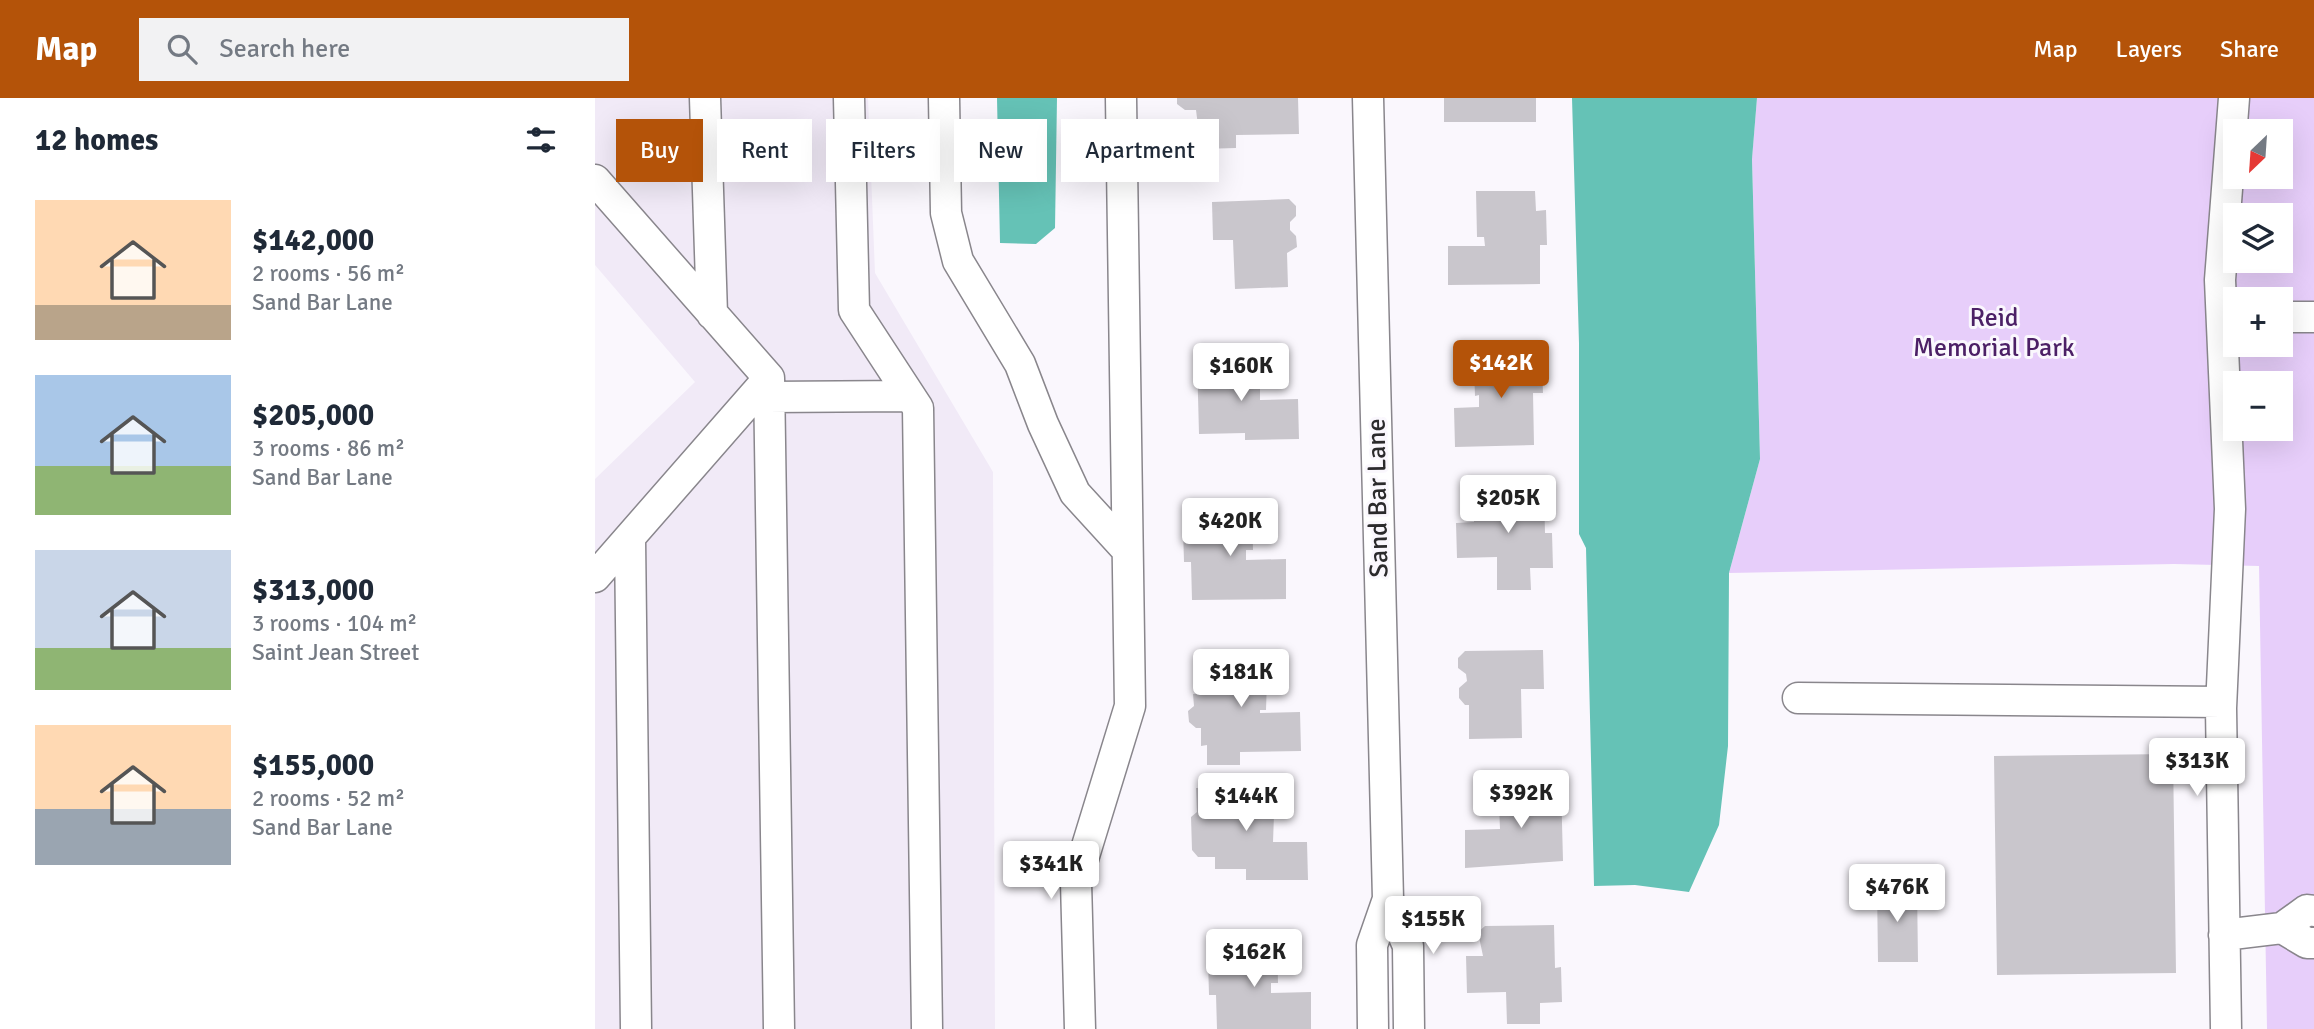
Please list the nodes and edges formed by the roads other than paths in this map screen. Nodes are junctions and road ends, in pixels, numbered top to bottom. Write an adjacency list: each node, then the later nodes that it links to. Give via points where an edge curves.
1 (705, 98): 9 (street)
2 (849, 98): 14 (street, via 854,310)
3 (944, 98): 16 (street, via 946,214 958,261 1020,364 1075,493)
4 (1122, 98): 16 (street)
5 (1368, 98): 20 (street, Sand Bar Lane)
6 (2234, 98): 8 (street, via 2220,280)
7 (595, 180): 9 (street)
8 (2223, 294)
9 (712, 314): 13 (street)
10 (2293, 317): 11 (street)
11 (2314, 317)
12 (2228, 357): 19 (street, via 2230,509)
13 (768, 388): 14 (street); 15 (street); 26 (street)
14 (910, 396): 27 (street, via 918,408)
15 (630, 539): 17 (street); 25 (street)
16 (1127, 550): 28 (street, via 1130,706 1076,882)
17 (595, 577)
18 (1798, 698): 19 (street)
19 (2221, 702): 23 (street)
20 (1388, 898): 29 (street, Sand Bar Lane, via 1372,946); 30 (street, Sand Bar Lane, via 1408,946)
21 (2314, 911): 22 (street, via 2307,910)
22 (2282, 928): 23 (street); 24 (street)
23 (2224, 935): 31 (street)
24 (2314, 943)
25 (636, 1029)
26 (779, 1029)
27 (927, 1029)
28 (1080, 1029)
29 (1373, 1029)
30 (1409, 1029)
31 (2226, 1029)

